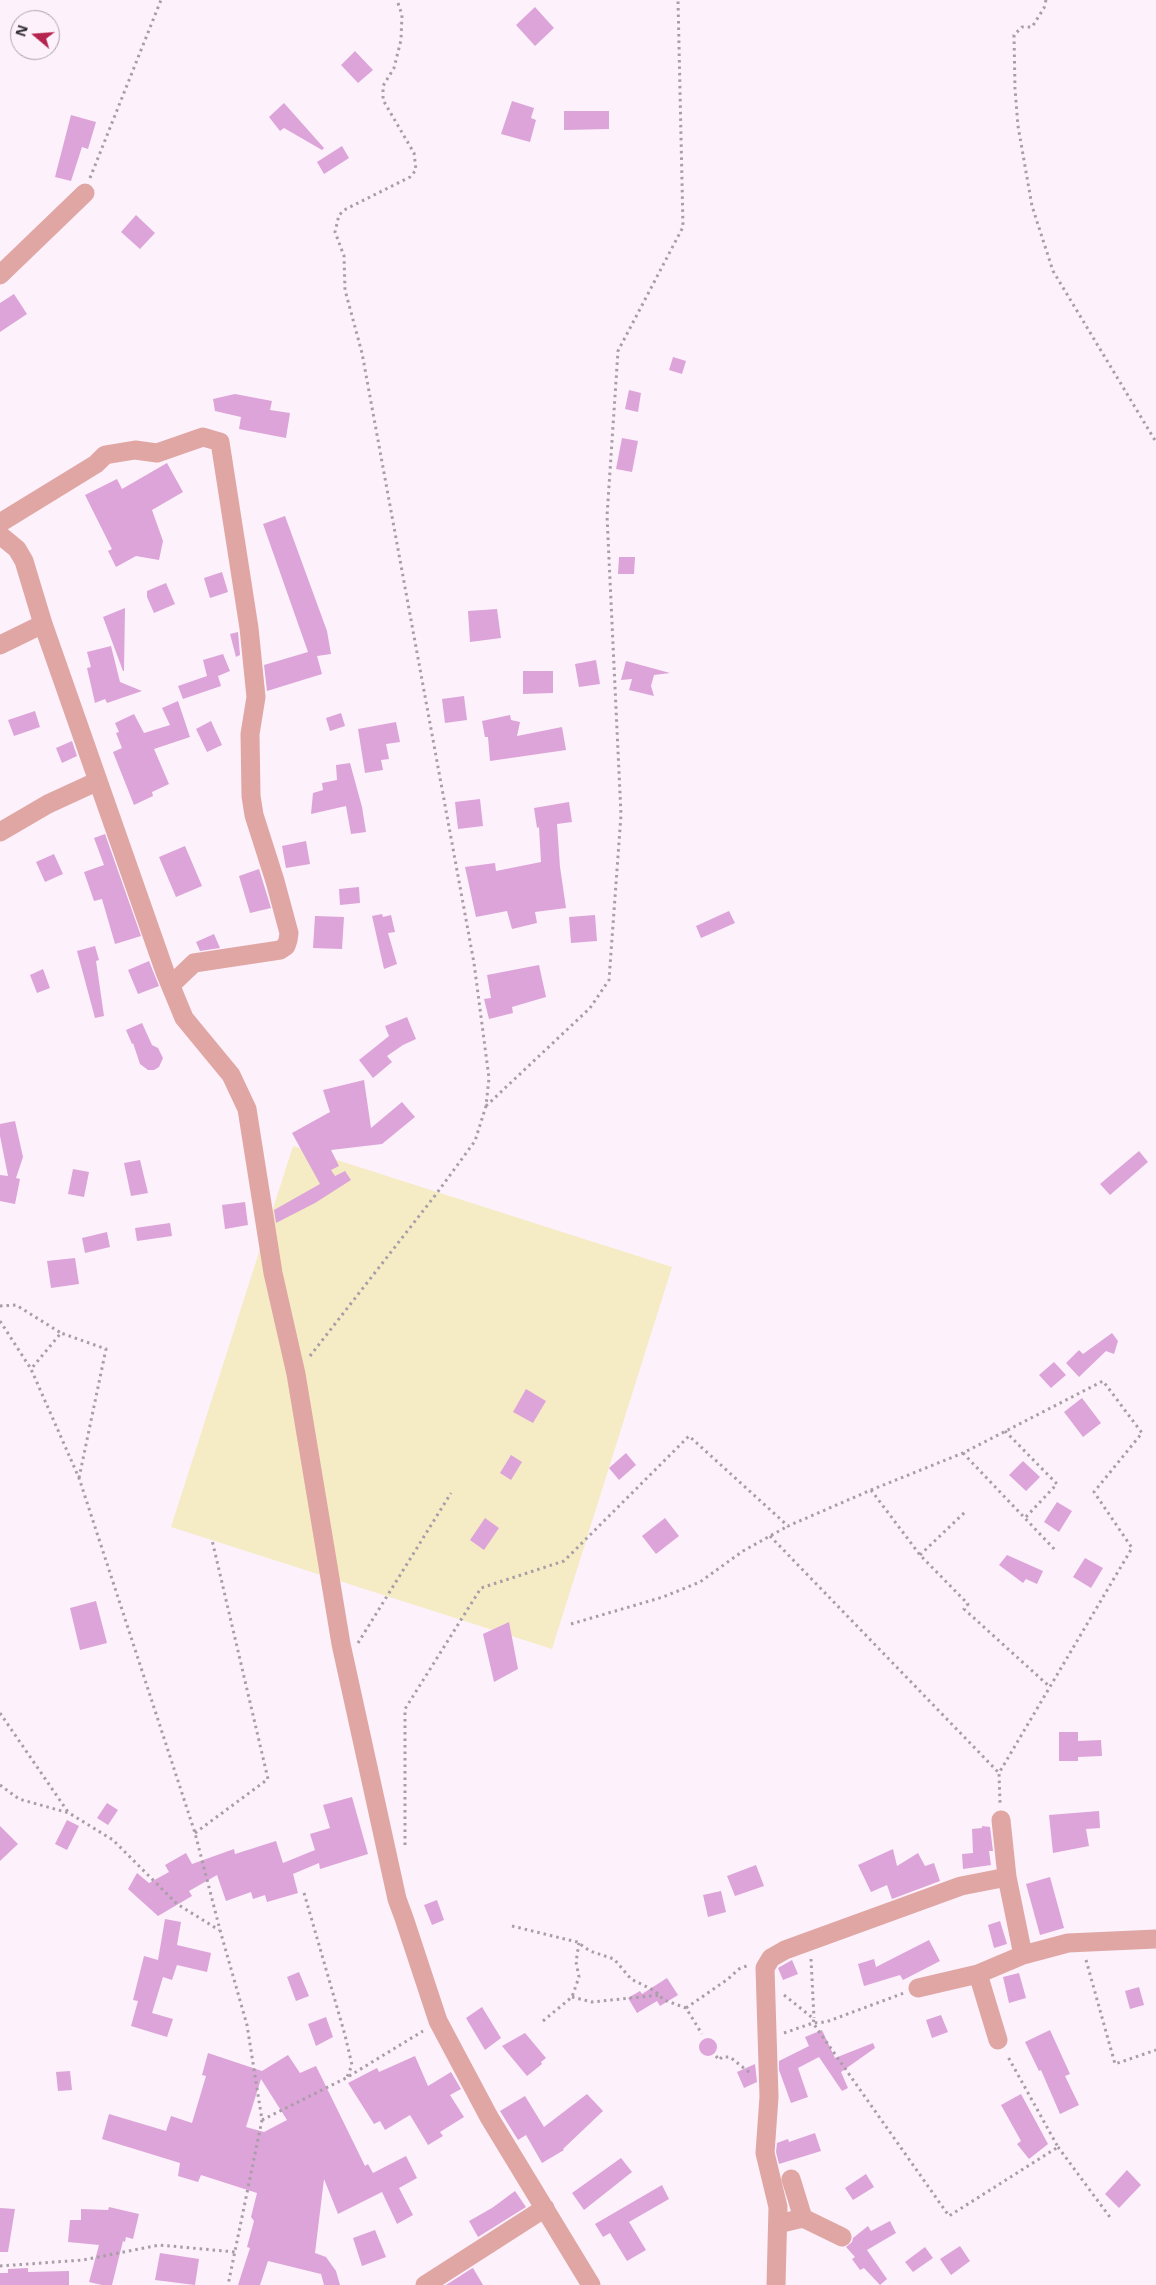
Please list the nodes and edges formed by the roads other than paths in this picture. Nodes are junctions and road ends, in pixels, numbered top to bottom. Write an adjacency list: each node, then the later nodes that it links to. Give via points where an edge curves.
1 (85, 192): 2 (street)
2 (0, 275)
3 (0, 523): 9 (street, via 96,464 105,455 135,450 157,453 203,437 220,442 249,628 256,697 250,734 251,796 288,940 280,950 194,963)
4 (0, 535): 5 (street, via 17,549 24,561)
5 (43, 624): 6 (street); 7 (street)
6 (0, 645)
7 (98, 781): 8 (street, via 48,804); 9 (street)
8 (0, 832)
9 (171, 985): 18 (street, via 184,1018 231,1075 246,1108 273,1274 296,1374 341,1644 397,1899 438,2020 489,2118)
10 (1001, 1820): 11 (street)
11 (1007, 1876): 13 (street); 20 (street, via 962,1886 771,1958 764,1978 769,2097 765,2153 778,2207)
12 (1156, 1939): 13 (street, via 1068,1943)
13 (1023, 1955): 14 (street)
14 (978, 1974): 15 (street); 16 (street)
15 (918, 1988)
16 (998, 2040)
17 (791, 2179): 19 (street)
18 (545, 2208): 22 (street); 23 (street)
19 (803, 2218): 20 (street); 21 (street)
20 (778, 2224): 24 (street)
21 (842, 2237)
22 (425, 2285)
23 (591, 2285)
24 (776, 2285)

